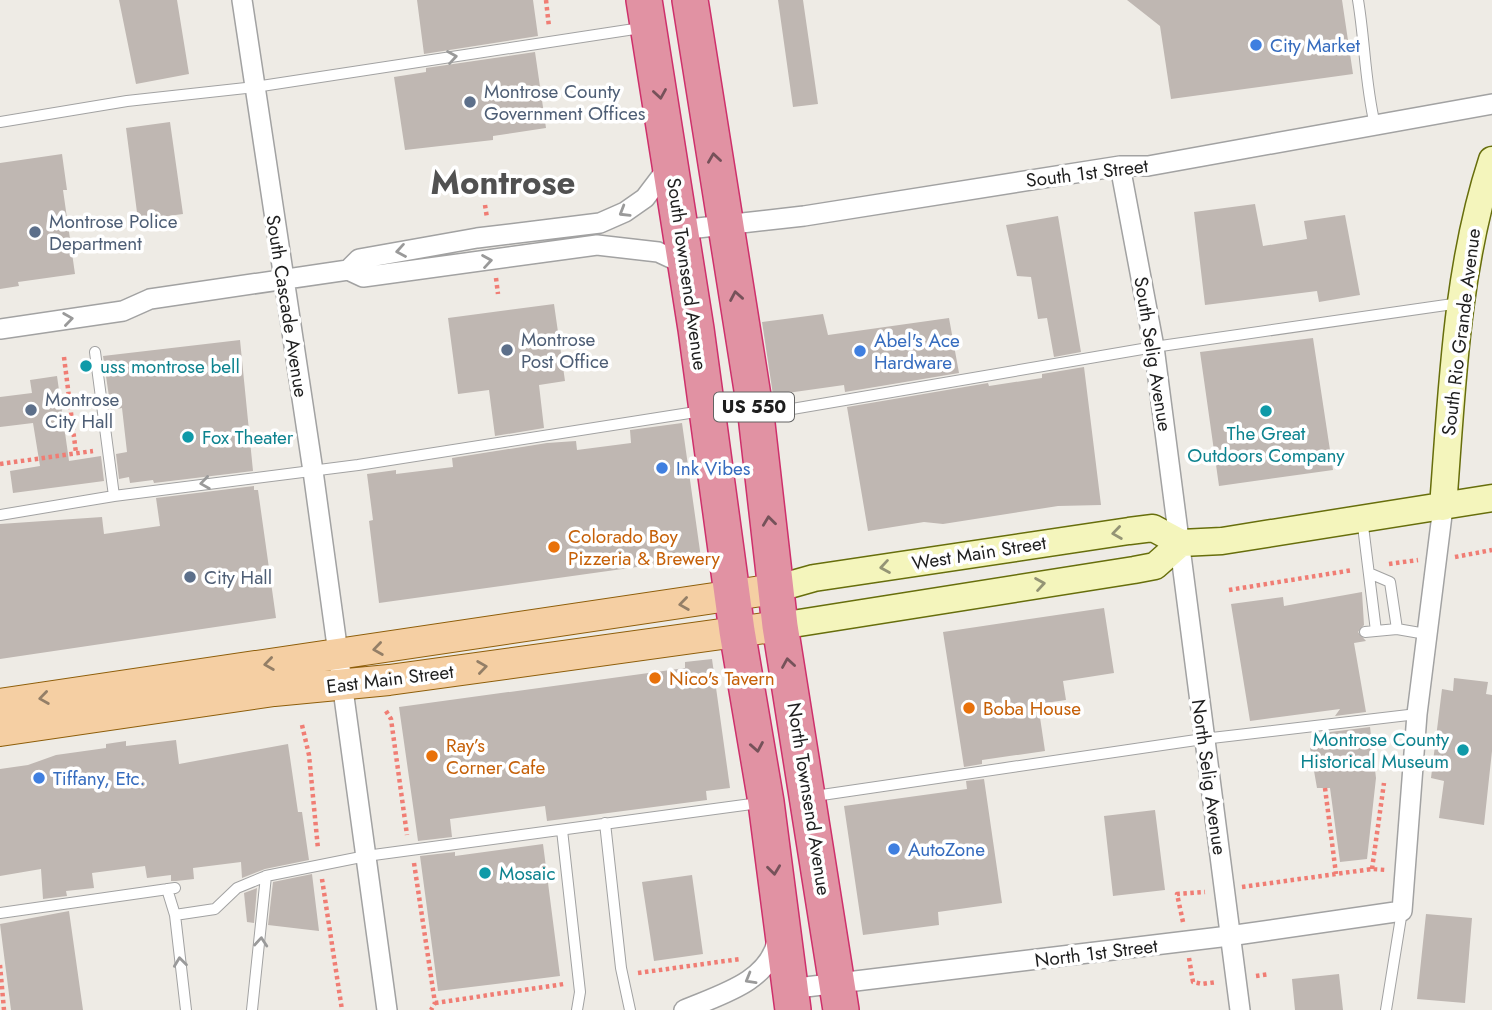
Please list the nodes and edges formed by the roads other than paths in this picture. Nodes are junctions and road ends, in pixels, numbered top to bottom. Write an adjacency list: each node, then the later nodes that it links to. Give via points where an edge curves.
1 (242, 0): 5 (street, South Cascade Avenue)
2 (690, 0): 12 (highway, US 550, one-way to 2)
3 (1359, 0): 8 (lane, via 1367,94)
4 (647, 13): 5 (lane, one-way to 4, via 550,42); 10 (highway, South Townsend Avenue / US 550, one-way to 10)
5 (255, 88): 7 (lane, via 127,101); 16 (street, South Cascade Avenue)
6 (1492, 104): 8 (street, South 1st Street)
7 (0, 122)
8 (1375, 125): 11 (street, South 1st Street, via 1147,166)
9 (1492, 160): 17 (main road, South Rio Grande Avenue, via 1476,209)
10 (671, 164): 13 (highway, South Townsend Avenue / US 550); 15 (street, one-way to 15, via 645,198 600,223 359,259)
11 (1120, 166): 12 (street, South 1st Street); 19 (street, South Selig Avenue)
12 (724, 226): 13 (street, South 1st Street); 22 (highway, US 550, one-way to 12)
13 (680, 230): 14 (highway, South Townsend Avenue / US 550)
14 (685, 265): 15 (street, one-way to 14, via 363,277 597,245 658,252); 21 (highway, South Townsend Avenue / US 550)
15 (348, 270): 16 (street)
16 (283, 281): 18 (street, one-way to 16, via 122,312 150,299); 23 (street, South Cascade Avenue)
17 (1461, 303): 19 (lane); 26 (main road, South Rio Grande Avenue)
18 (0, 328)
19 (1154, 347): 22 (lane); 29 (street, South Selig Avenue)
20 (95, 352): 24 (lane)
21 (706, 410): 23 (lane); 32 (highway, South Townsend Avenue / US 550)
22 (756, 415): 31 (highway, US 550, one-way to 22)
23 (313, 471): 24 (lane, one-way to 24); 37 (street, South Cascade Avenue)
24 (114, 496): 27 (lane)
25 (1492, 498): 26 (main road, West Main Street)
26 (1443, 507): 28 (main road, West Main Street); 36 (street)
27 (0, 515)
28 (1362, 518): 29 (main road, West Main Street, via 1223,541); 30 (lane)
29 (1181, 543): 31 (main road, West Main Street, one-way to 31, via 1153,528 814,578); 33 (main road, West Main Street, one-way to 29, via 1155,566); 42 (street, North Selig Avenue)
30 (1369, 573): 34 (lane, via 1390,582); 34 (lane, via 1371,631)
31 (775, 589): 32 (main road, East Main Street); 33 (highway, North Townsend Avenue / US 550)
32 (732, 597): 35 (highway, South Townsend Avenue / US 550); 37 (main road, East Main Street, one-way to 37)
33 (780, 626): 35 (main road, East Main Street); 43 (highway, North Townsend Avenue / US 550, one-way to 33)
34 (1397, 629): 36 (lane)
35 (737, 631): 38 (main road, East Main Street, one-way to 35); 44 (highway, US 550, one-way to 44)
36 (1426, 634): 40 (street)
37 (337, 654): 38 (street, South Cascade Avenue); 39 (main road, East Main Street, one-way to 39)
38 (341, 685): 41 (main road, East Main Street); 47 (street, South Cascade Avenue)
39 (0, 704)
40 (1417, 714): 42 (lane); 49 (street)
41 (0, 731)
42 (1203, 739): 43 (lane); 53 (street, North Selig Avenue)
43 (807, 798): 54 (highway, North Townsend Avenue / US 550)
44 (766, 802): 45 (lane); 52 (highway, US 550, one-way to 52)
45 (605, 823): 46 (lane); 60 (lane)
46 (562, 830): 47 (lane); 59 (lane, via 580,992)
47 (366, 856): 48 (lane); 58 (street, South Cascade Avenue)
48 (266, 876): 51 (lane, via 237,888 215,909); 57 (lane, one-way to 48)
49 (1402, 911): 53 (street, North 1st Street); 63 (lane)
50 (0, 913): 51 (lane, via 171,888)
51 (175, 915): 56 (lane, one-way to 51)
52 (781, 923): 55 (highway, US 550); 61 (street, one-way to 61, via 766,969)
53 (1229, 936): 54 (street, North 1st Street); 62 (street, North Selig Avenue)
54 (839, 997): 55 (street, North 1st Street)
55 (791, 1000)
56 (186, 1010)
57 (252, 1010)
58 (387, 1010)
59 (577, 1010)
60 (630, 1010)
61 (684, 1010)
62 (1240, 1010)
63 (1387, 1010)

